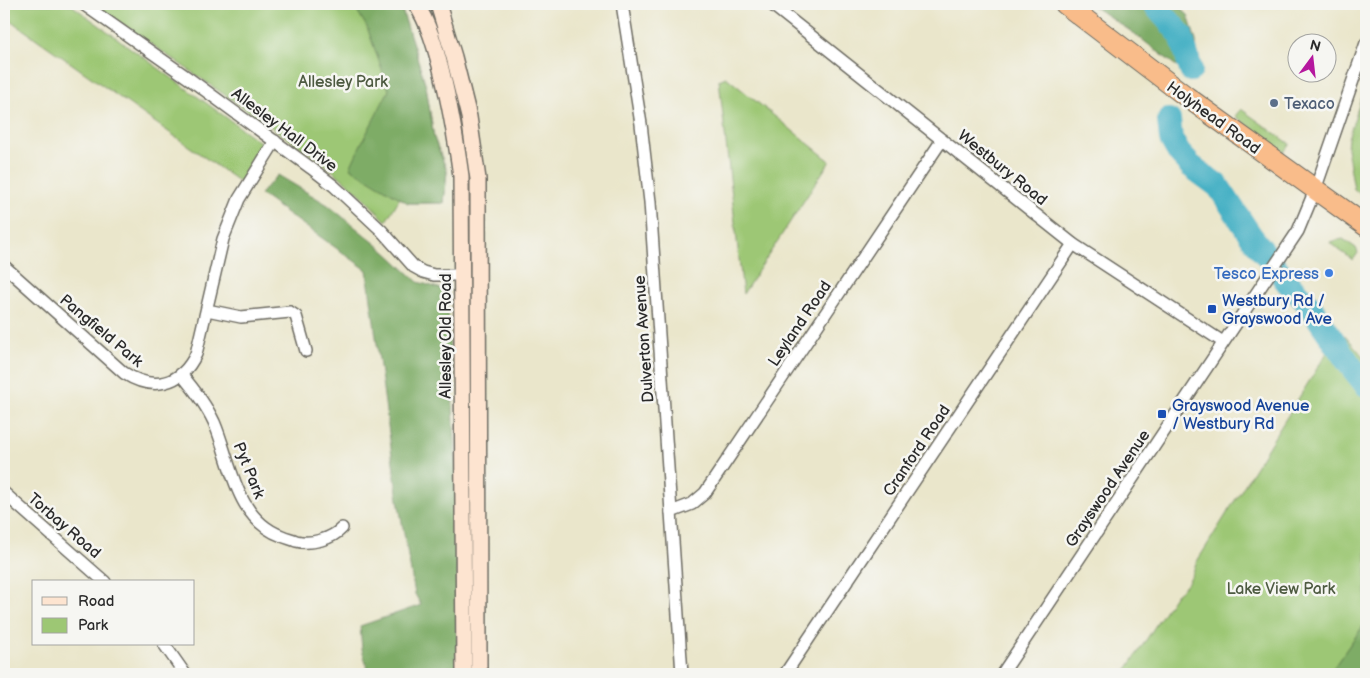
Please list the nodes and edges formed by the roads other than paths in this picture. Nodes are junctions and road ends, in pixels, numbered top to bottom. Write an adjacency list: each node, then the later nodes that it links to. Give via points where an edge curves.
1 (83, 4): 10 (street, Allesley Hall Drive)
2 (416, 4): 15 (main road, Allesley Old Road, via 434,43 455,132 461,176)
3 (438, 4): 24 (main road, Allesley Old Road, via 469,117 478,179)
4 (622, 4): 21 (street, Dulverton Avenue, via 650,202)
5 (771, 4): 9 (street, Westbury Road)
6 (1065, 4): 11 (highway, Holyhead Road)
7 (1366, 43): 8 (street, Grayswood Avenue)
8 (1364, 59): 11 (street, Grayswood Avenue)
9 (942, 140): 13 (street, Westbury Road); 21 (street, Leyland Road, via 705,493 692,504)
10 (275, 141): 15 (street, Allesley Hall Drive, via 353,203 414,267 434,275); 16 (street, via 232,214)
11 (1315, 190): 12 (highway, Holyhead Road); 17 (street, Grayswood Avenue, via 1298,230)
12 (1366, 226)
13 (1073, 244): 17 (street, Westbury Road); 31 (street, Cranford Road)
14 (4, 266): 19 (street, Pangfield Park, via 124,373 154,384 174,380)
15 (462, 275): 23 (main road, Allesley Old Road)
16 (207, 310): 18 (street, via 241,317 290,312 296,316); 19 (street, via 196,354)
17 (1223, 342): 32 (street, Grayswood Avenue)
18 (306, 351)
19 (181, 374): 22 (street, Pyt Park, via 213,421 241,498 259,522 281,536 304,543 332,536)
20 (4, 493): 25 (street, Torbay Road)
21 (671, 512): 30 (street, Dulverton Avenue)
22 (342, 528)
23 (463, 576): 24 (main road); 28 (main road, Allesley Old Road)
24 (479, 577): 29 (main road, Allesley Old Road)
25 (103, 580)
26 (165, 646): 27 (street)
27 (186, 674)
28 (464, 674)
29 (480, 674)
30 (682, 674)
31 (786, 674)
32 (1002, 674)

